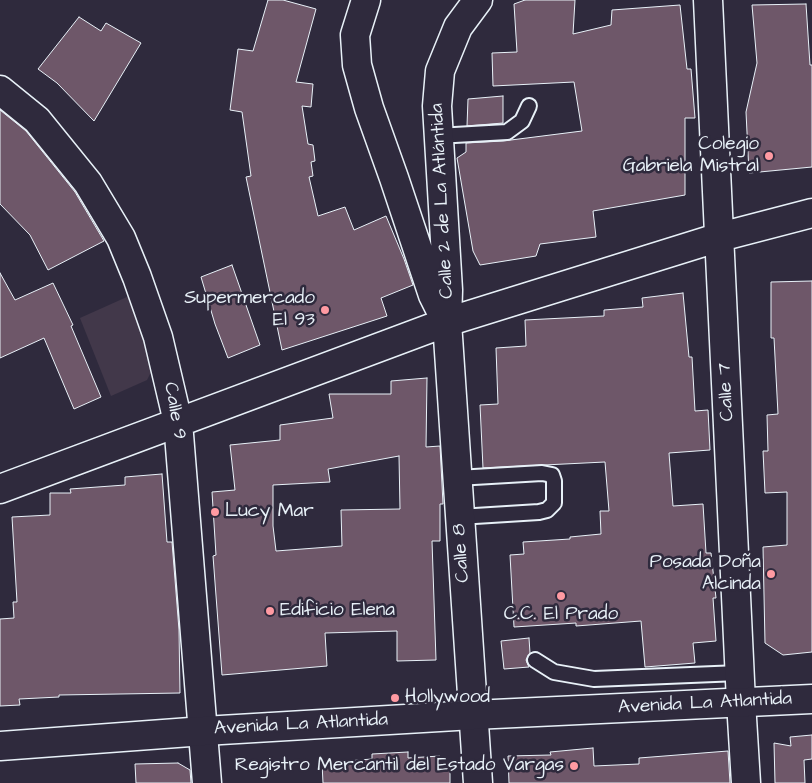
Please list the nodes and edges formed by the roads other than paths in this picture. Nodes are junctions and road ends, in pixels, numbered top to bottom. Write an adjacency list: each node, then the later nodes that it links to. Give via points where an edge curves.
1 (366, 0): 9 (street, via 356,34 357,65 432,295)
2 (478, 0): 6 (street, Calle 2 de La Atlántida, via 458,26 440,71)
3 (708, 0): 8 (street, Calle 7)
4 (0, 90): 10 (street, Calle 9, via 37,120 88,183 121,238 158,338)
5 (529, 106): 6 (lane, via 522,121 507,132)
6 (437, 136): 9 (street, Calle 2 de La Atlántida, via 448,290)
7 (812, 213): 8 (street)
8 (720, 237): 9 (street); 15 (street, Calle 7)
9 (447, 322): 10 (street); 11 (street, Calle 8)
10 (178, 422): 12 (street); 19 (street, Calle 9)
11 (457, 478): 13 (street, Calle 8); 13 (lane, via 542,473 552,475 554,481 554,503 547,510)
12 (0, 489)
13 (460, 517): 18 (street, Calle 8)
14 (534, 660): 15 (lane, via 554,672 594,679)
15 (739, 673): 17 (street, Calle 7)
16 (812, 699): 17 (street, Avenida La Atlantida)
17 (741, 702): 18 (street, Avenida La Atlantida); 23 (street, Calle 7)
18 (473, 715): 19 (street, Avenida La Atlantida); 22 (street, Calle 8)
19 (204, 731): 20 (street, Avenida La Atlantida); 21 (street, Calle 9)
20 (0, 746)
21 (207, 783)
22 (478, 783)
23 (746, 783)

